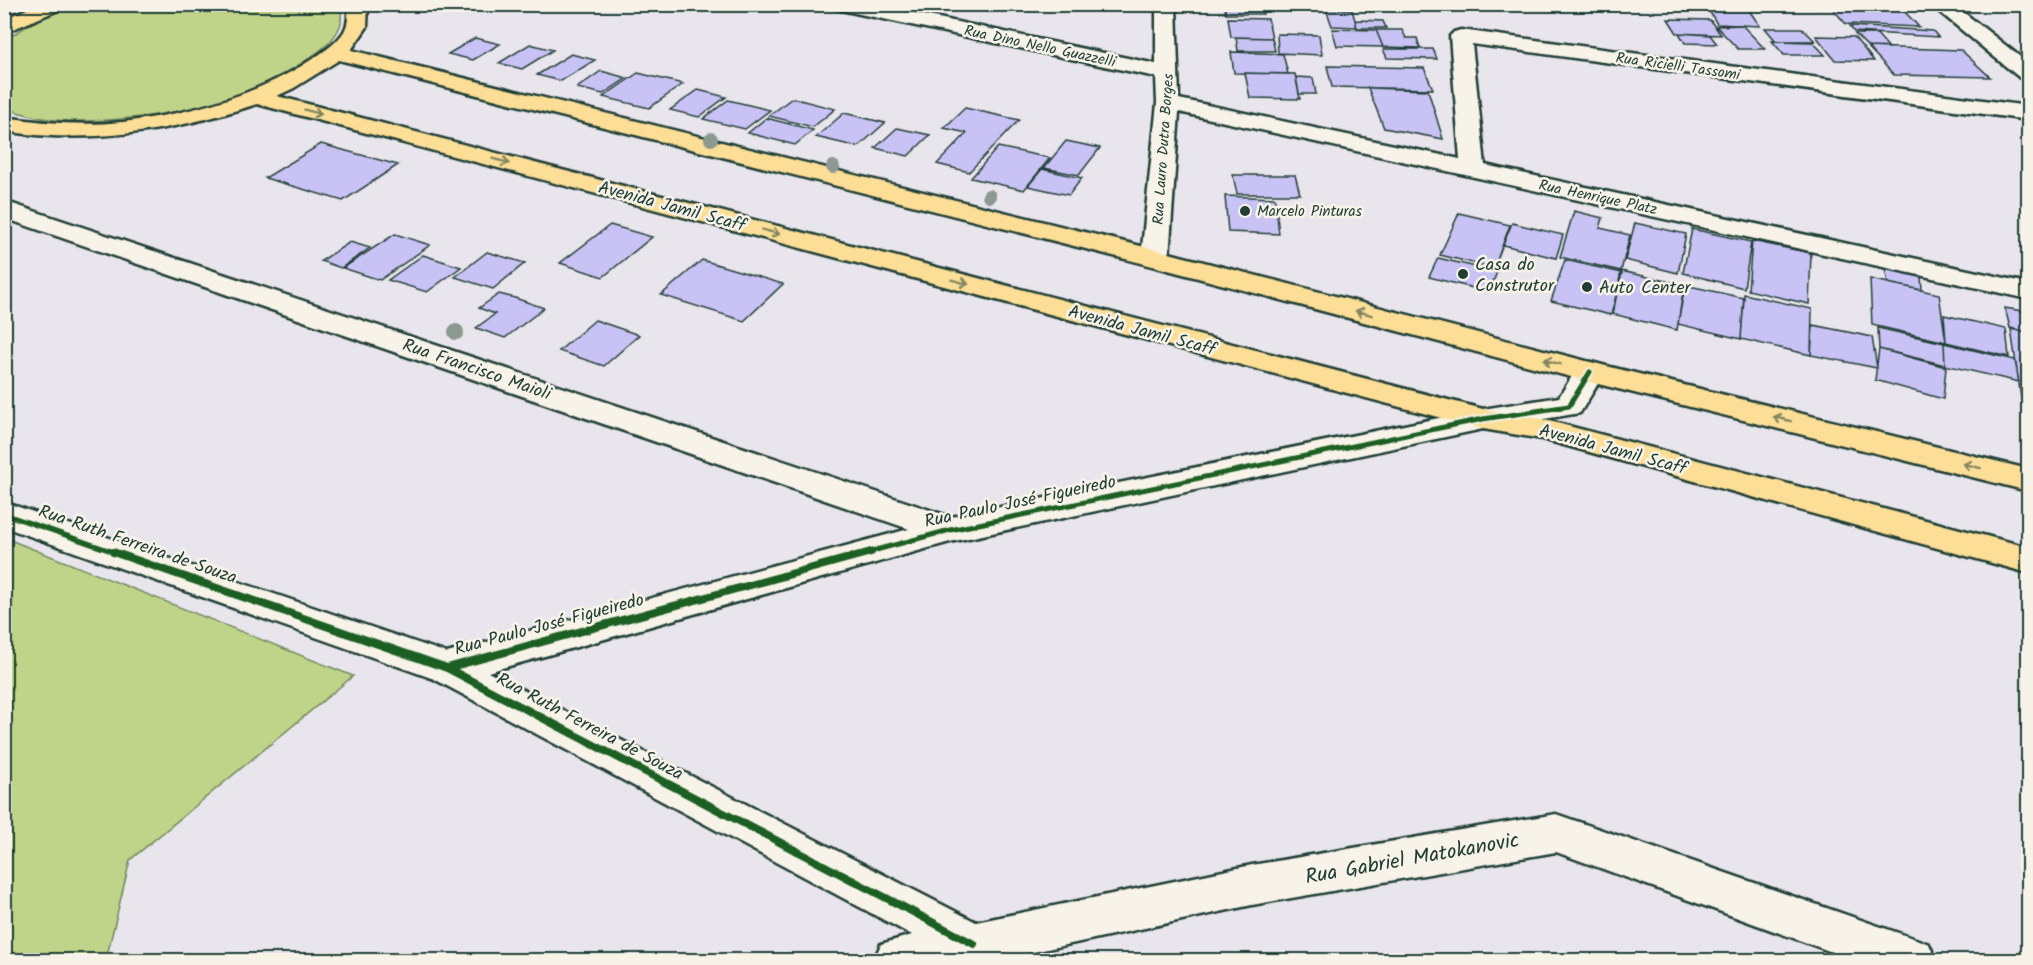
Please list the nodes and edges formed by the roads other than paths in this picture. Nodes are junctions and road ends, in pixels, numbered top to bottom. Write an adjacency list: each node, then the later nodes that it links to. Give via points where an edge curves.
1 (56, 4): 6 (main road)
2 (358, 4): 7 (main road, via 357,27)
3 (841, 4): 8 (street, Rua Dino Nello Guazzelli)
4 (1167, 4): 8 (street, Rua Lauro Dutra Borges)
5 (1940, 4): 9 (street)
6 (4, 27)
7 (336, 53): 10 (main road, via 302,76); 16 (main road)
8 (1168, 73): 11 (street, Rua Lauro Dutra Borges)
9 (2028, 73)
10 (256, 97): 13 (main road, via 200,114 139,126 80,132); 19 (main road, Avenida Jamil Scaff, one-way to 19)
11 (1168, 103): 14 (street, Rua Henrique Platz); 16 (street, Rua Lauro Dutra Borges)
12 (2028, 113): 14 (street, Rua Ricielli Tassomi, via 1461,36)
13 (4, 124)
14 (1473, 170): 17 (street, Rua Henrique Platz)
15 (4, 209): 22 (street, Rua Francisco Maioli)
16 (1155, 258): 18 (main road, one-way to 16)
17 (2028, 291)
18 (1590, 372): 19 (street, Rua Paulo José Figueiredo, via 1569,406); 20 (main road, one-way to 18)
19 (1483, 419): 22 (street, Rua Paulo José Figueiredo); 23 (main road, Avenida Jamil Scaff, via 1542,429)
20 (2028, 480)
21 (4, 514): 24 (street, Rua Ruth Ferreira de Souza)
22 (950, 530): 24 (street, Rua Paulo José Figueiredo)
23 (2028, 560)
24 (447, 668): 25 (street, Rua Ruth Ferreira de Souza)
25 (974, 944): 26 (street, Rua Gabriel Matokanovic); 27 (street, Rua Gabriel Matokanovic, via 1252,885 1556,833)
26 (897, 960)
27 (1913, 960)

